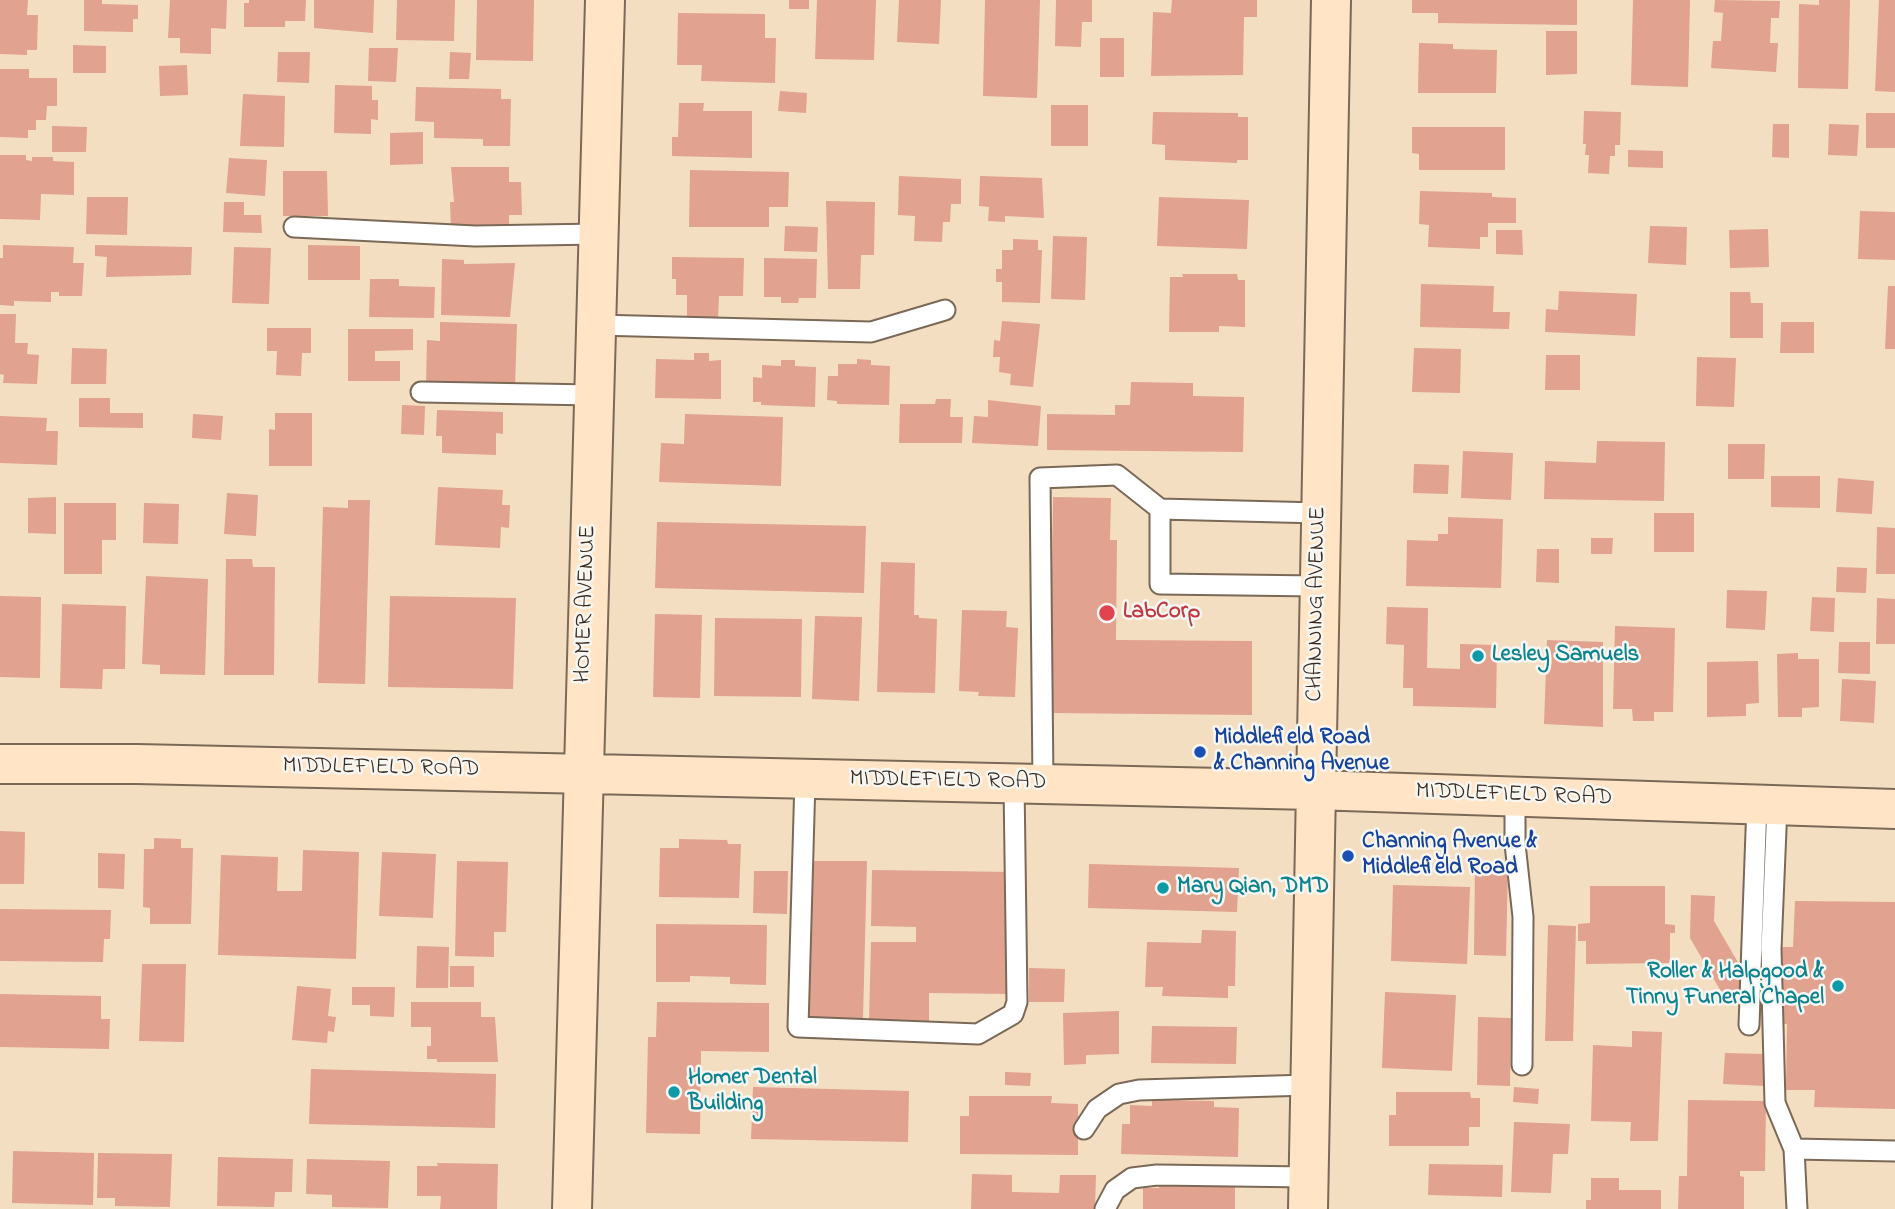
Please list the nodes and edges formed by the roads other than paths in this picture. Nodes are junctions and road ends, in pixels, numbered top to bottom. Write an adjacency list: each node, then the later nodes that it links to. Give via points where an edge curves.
1 (605, 0): 4 (street, HOMER AVENUE)
2 (1331, 0): 10 (street, CHANNING AVENUE)
3 (294, 227): 4 (lane, via 475,236)
4 (598, 234): 6 (street, HOMER AVENUE)
5 (945, 310): 6 (lane, via 871,332)
6 (596, 325): 8 (street, HOMER AVENUE)
7 (421, 392): 8 (lane)
8 (594, 395): 13 (street, HOMER AVENUE)
9 (1160, 509): 10 (lane); 11 (lane, via 1160,584); 15 (lane, via 1117,475 1040,478)
10 (1320, 513): 11 (street, CHANNING AVENUE)
11 (1318, 586): 16 (street, CHANNING AVENUE)
12 (0, 764): 13 (street, MIDDLEFIELD ROAD)
13 (582, 774): 14 (street, MIDDLEFIELD ROAD); 27 (street, HOMER AVENUE)
14 (805, 779): 15 (street, MIDDLEFIELD ROAD); 15 (lane, via 798,1027 978,1034 1013,1014 1017,1002)
15 (1028, 783): 16 (street, MIDDLEFIELD ROAD)
16 (1313, 790): 17 (street, MIDDLEFIELD ROAD); 22 (street, CHANNING AVENUE)
17 (1515, 796): 18 (street, MIDDLEFIELD ROAD); 21 (lane, via 1523,917)
18 (1767, 805): 19 (street, MIDDLEFIELD ROAD); 20 (lane); 24 (lane, via 1774,1103)
19 (1895, 808)
20 (1749, 1025)
21 (1522, 1065)
22 (1309, 1085): 23 (lane, via 1118,1094 1097,1110); 26 (street, CHANNING AVENUE)
23 (1084, 1129)
24 (1794, 1149): 25 (lane); 29 (lane)
25 (1895, 1151)
26 (1308, 1193): 28 (lane, via 1157,1175 1132,1178 1115,1190)
27 (572, 1209)
28 (1105, 1209)
29 (1797, 1209)

